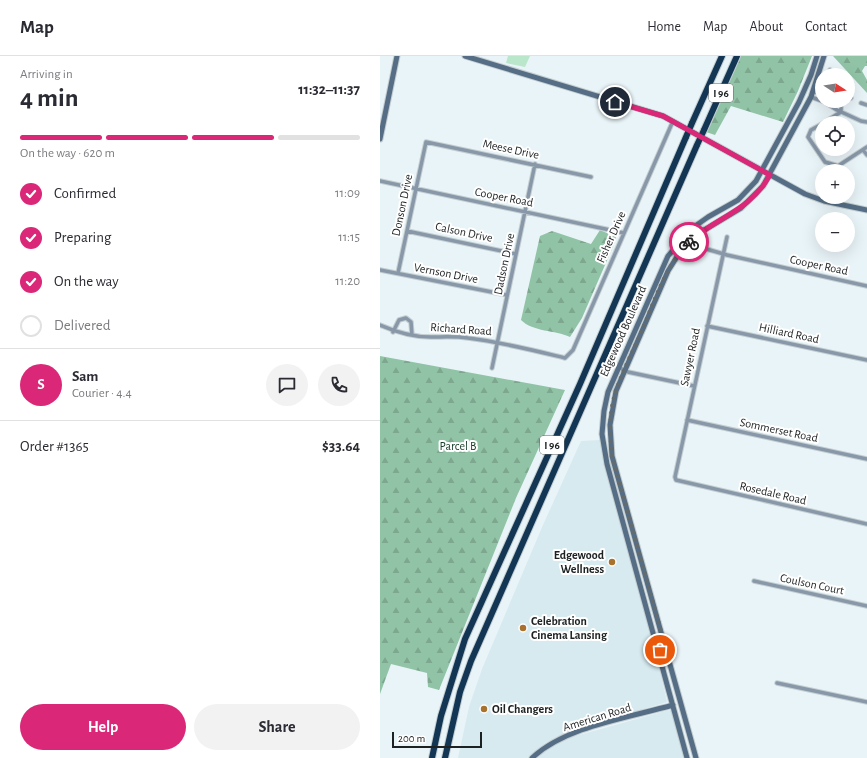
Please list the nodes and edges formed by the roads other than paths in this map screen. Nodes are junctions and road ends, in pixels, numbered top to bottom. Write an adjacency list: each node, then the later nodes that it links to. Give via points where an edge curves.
1 (397, 56): 22 (street)
2 (465, 56): 19 (street, via 652,112)
3 (722, 56): 83 (highway, I 96, bridge, via 580,384 465,640 441,716)
4 (737, 56): 84 (highway, I 96, bridge, via 471,661 460,692)
5 (824, 56): 7 (street)
6 (816, 58): 7 (street); 8 (street, Edgewood Boulevard)
7 (823, 63): 9 (street)
8 (811, 76): 9 (street, via 805,94 807,97); 18 (street, Edgewood Boulevard)
9 (812, 94): 10 (street); 11 (street); 24 (street)
10 (815, 94)
11 (815, 96)
12 (861, 103): 13 (street)
13 (867, 105)
14 (837, 108): 16 (street)
15 (841, 108): 16 (street)
16 (841, 112): 17 (street); 20 (street)
17 (834, 116)
18 (791, 117): 24 (street, via 796,120 788,136); 32 (street, Edgewood Boulevard)
19 (673, 122): 32 (street); 42 (street, Fisher Drive)
20 (867, 122)
21 (815, 127): 25 (street, via 808,137)
22 (380, 139)
23 (426, 142): 31 (street, Meese Drive); 36 (street, Donson Drive)
24 (788, 142): 33 (street)
25 (815, 147)
26 (865, 148): 27 (street); 28 (street)
27 (855, 155)
28 (867, 155)
29 (821, 156): 30 (street, via 825,162 838,166)
30 (853, 156)
31 (535, 164): 34 (street, Meese Drive); 39 (street, Dadson Drive)
32 (762, 170): 33 (street); 37 (street, Edgewood Boulevard, via 751,188)
33 (770, 175): 38 (street, via 813,198); 40 (street, via 749,202)
34 (592, 177)
35 (380, 181): 36 (street, Cooper Road)
36 (416, 189): 39 (street, Cooper Road); 41 (street, Donson Drive)
37 (738, 200): 40 (street, via 735,205 720,214); 58 (street, Edgewood Boulevard, via 699,222 674,247 661,270)
38 (867, 210)
39 (525, 211): 42 (street, Cooper Road); 45 (street, Dadson Drive)
40 (724, 218): 60 (street, via 696,235 674,261)
41 (407, 230): 45 (street, Calson Drive); 48 (street, Donson Drive)
42 (624, 233): 56 (street, Fisher Drive, via 573,350)
43 (727, 237): 46 (street, Sawyer Road)
44 (700, 244): 46 (street, Cooper Road, via 703,248)
45 (516, 254): 50 (street, Dadson Drive)
46 (722, 254): 49 (street, Cooper Road); 52 (street, Sawyer Road)
47 (380, 270): 48 (street, Vernson Drive)
48 (398, 273): 50 (street, Vernson Drive)
49 (867, 286)
50 (507, 295): 55 (street, Dadson Drive)
51 (380, 325): 53 (street, Richard Road)
52 (707, 326): 57 (street, Hilliard Road); 61 (street, Sawyer Road)
53 (393, 332): 54 (street, Richard Road); 54 (street, via 399,320 406,318 411,322)
54 (412, 335): 55 (street, Richard Road, via 455,336)
55 (498, 342): 56 (street, Richard Road); 59 (street, Dadson Drive)
56 (564, 358)
57 (867, 360)
58 (618, 367): 60 (street); 63 (street, Edgewood Boulevard, via 604,411)
59 (492, 368)
60 (624, 370): 61 (street); 65 (street, via 613,402 610,438)
61 (694, 386): 62 (street, Sawyer Road)
62 (687, 420): 64 (street, Sommerset Road); 67 (street, Sawyer Road)
63 (604, 448): 65 (street, via 610,452); 66 (street, Edgewood Boulevard)
64 (867, 459)
65 (617, 475): 68 (street)
66 (611, 479): 68 (street, via 614,481 619,500); 69 (street, Edgewood Boulevard)
67 (676, 480): 70 (street, Rosedale Road)
68 (625, 502): 71 (street)
69 (624, 524): 71 (street, via 629,527); 74 (street, Edgewood Boulevard)
70 (867, 524)
71 (638, 551): 76 (street)
72 (754, 581): 73 (street, Coulson Court)
73 (867, 606)
74 (648, 612): 75 (street, Edgewood Boulevard); 76 (street, via 653,614)
75 (652, 631): 77 (street, via 660,651 664,652); 78 (street, Edgewood Boulevard)
76 (661, 632): 77 (street)
77 (666, 649): 80 (street)
78 (661, 664): 80 (street, via 668,664); 82 (street, Edgewood Boulevard)
79 (777, 683): 81 (street)
80 (679, 696): 87 (street)
81 (867, 702)
82 (673, 705): 85 (street, American Road, via 571,734 548,745); 86 (street, Edgewood Boulevard)
83 (432, 758)
84 (445, 758)
85 (532, 758)
86 (689, 758)
87 (696, 758)

